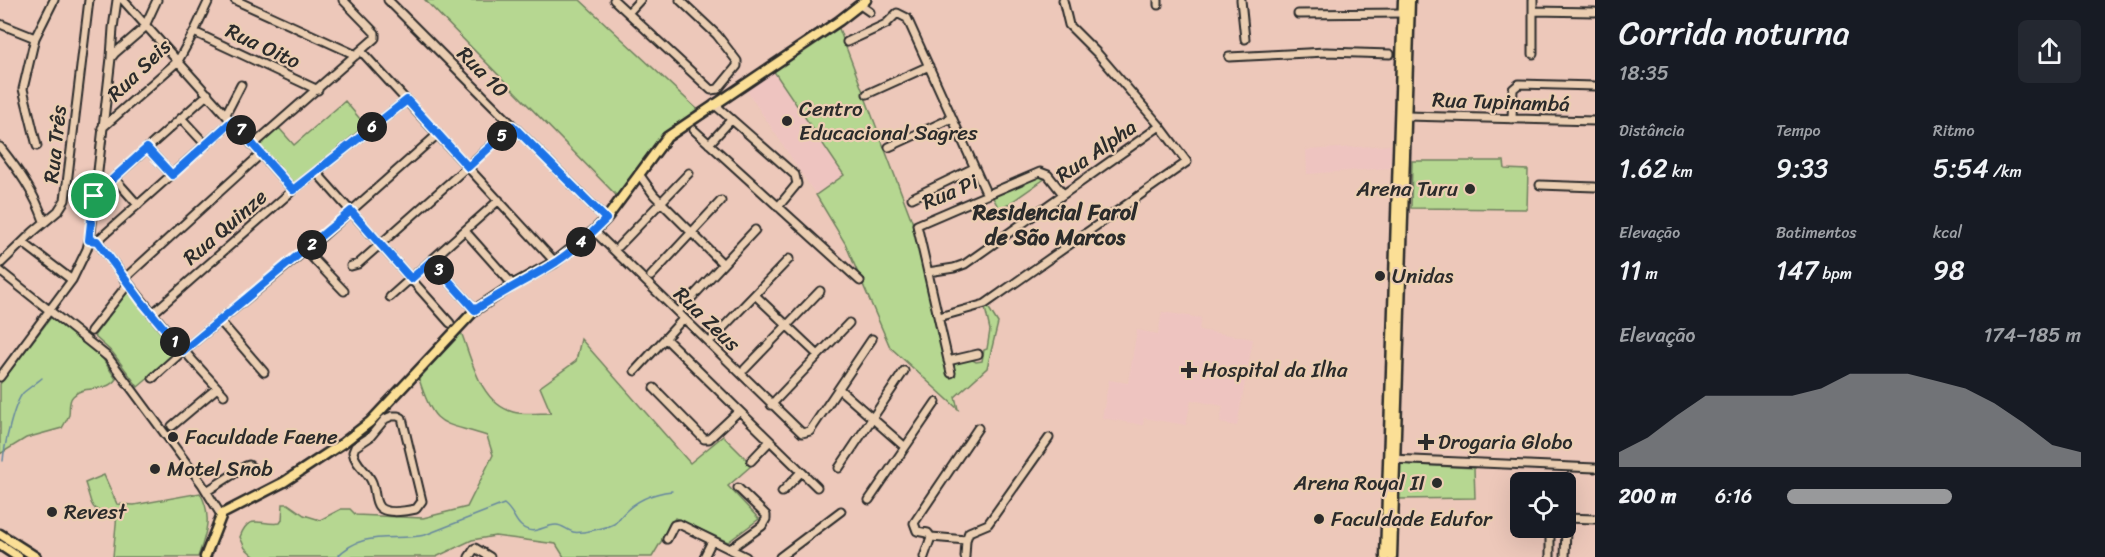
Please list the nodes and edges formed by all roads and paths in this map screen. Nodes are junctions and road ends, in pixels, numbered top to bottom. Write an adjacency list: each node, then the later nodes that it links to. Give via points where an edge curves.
1 (89, 0): 91 (street, Rua Três, via 65,200)
2 (117, 0): 35 (street)
3 (123, 0): 26 (street)
4 (157, 0): 26 (street)
5 (209, 0): 27 (street, Rua Seis)
6 (235, 0): 31 (street)
7 (343, 0): 31 (street, via 375,33 375,38)
8 (388, 0): 55 (street, Rua 10)
9 (614, 0): 22 (street)
10 (640, 0): 22 (street)
11 (680, 0): 40 (street, via 717,35 737,62)
12 (1063, 0): 56 (street, via 1069,25)
13 (1241, 0): 29 (street)
14 (1403, 0): 24 (main road)
15 (1410, 0): 48 (main road)
16 (1533, 0): 19 (street)
17 (51, 1): 28 (street)
18 (863, 3): 20 (street); 44 (main road)
19 (1533, 11): 21 (street); 33 (street)
20 (870, 12)
21 (1595, 12)
22 (627, 13): 40 (street, via 711,90)
23 (1298, 14): 24 (street)
24 (1403, 14): 159 (main road)
25 (0, 24): 28 (street)
26 (146, 25): 35 (street); 36 (street)
27 (194, 33): 36 (street, Rua Seis); 41 (street, Rua Oito)
28 (35, 38): 63 (street, via 23,88)
29 (1245, 39)
30 (847, 42): 37 (street, via 886,24 897,13 907,18)
31 (358, 53): 41 (street); 45 (street)
32 (1390, 54): 34 (street, via 1326,52)
33 (1533, 54)
34 (1229, 57)
35 (111, 58): 57 (street)
36 (178, 61): 42 (street); 57 (street, Rua Seis)
37 (929, 66): 43 (street); 50 (street)
38 (241, 85): 47 (street)
39 (1595, 86): 51 (street, via 1520,84 1513,89)
40 (718, 89): 44 (street)
41 (318, 90): 62 (street)
42 (208, 94): 47 (street); 49 (street)
43 (867, 94)
44 (724, 97): 46 (main road)
45 (407, 100): 59 (street); 70 (street, Rua Quinze)
46 (714, 104): 52 (street); 72 (main road, via 667,137)
47 (226, 114): 53 (street)
48 (1407, 116): 51 (street, Rua Tupinambá); 159 (main road)
49 (181, 118): 61 (street); 66 (street)
50 (952, 118): 65 (street); 69 (street)
51 (1512, 119): 54 (street, Rua Tupinambá)
52 (731, 120): 60 (street); 88 (street, via 797,179)
53 (232, 121): 61 (street); 62 (street)
54 (1595, 121)
55 (513, 126): 68 (street); 90 (street, Rua 10)
56 (1160, 126): 81 (street, Rua Alpha); 125 (street, via 1187,161 994,298 975,308)
57 (102, 128): 82 (street)
58 (694, 130): 60 (street)
59 (438, 134): 68 (street); 89 (street)
60 (709, 144): 88 (street)
61 (206, 145): 73 (street)
62 (254, 145): 67 (street)
63 (37, 146)
64 (0, 147): 91 (street, via 35,196)
65 (889, 147)
66 (147, 148): 73 (street); 74 (street)
67 (261, 154): 78 (street); 112 (street)
68 (468, 167): 84 (street); 97 (street)
69 (974, 168): 80 (street); 83 (street)
70 (316, 172): 78 (street, Rua Quinze); 89 (street)
71 (689, 173): 86 (street)
72 (639, 174): 75 (main road); 79 (street)
73 (172, 175): 87 (street)
74 (114, 178): 82 (street); 87 (street)
75 (633, 182): 79 (street); 90 (main road)
76 (1540, 185): 77 (street)
77 (1595, 187)
78 (293, 190): 124 (street, Rua Quinze)
79 (654, 195): 86 (street)
80 (987, 195): 81 (street, Rua Pi, via 1042,172); 108 (street, Rua Pi, via 917,225)
81 (1063, 195): 108 (street, Rua Alpha, via 965,264)
82 (94, 196): 96 (street)
83 (912, 198)
84 (499, 200): 93 (street); 103 (street)
85 (721, 201): 95 (street)
86 (661, 202): 95 (street); 99 (street)
87 (138, 205): 96 (street)
88 (778, 207): 113 (street)
89 (351, 211): 97 (street); 100 (street)
90 (606, 219): 94 (main road)
91 (44, 221): 104 (street, Rua Três)
92 (755, 230): 105 (street)
93 (465, 231): 102 (street); 115 (street)
94 (594, 231): 103 (main road); 126 (street, Rua Zeus)
95 (692, 232): 105 (street); 109 (street)
96 (93, 241): 111 (street); 112 (street)
97 (381, 244): 106 (street); 110 (street)
98 (26, 245): 111 (street)
99 (619, 246)
100 (305, 250): 114 (street, via 286,271); 116 (street)
101 (789, 259): 119 (street)
102 (431, 261): 110 (street); 122 (street)
103 (555, 262): 115 (main road)
104 (0, 264)
105 (723, 264): 121 (street)
106 (351, 266)
107 (0, 271): 123 (street)
108 (928, 272): 125 (street, Rua Pi)
109 (651, 276)
110 (411, 279): 120 (street); 128 (street)
111 (72, 280): 123 (street)
112 (126, 281): 124 (street); 131 (street)
113 (860, 281)
114 (263, 285): 118 (street); 127 (street)
115 (513, 285): 122 (main road)
116 (344, 291)
117 (820, 291): 130 (street)
118 (266, 293)
119 (755, 295): 130 (street); 133 (street)
120 (390, 297)
121 (682, 308)
122 (475, 310): 172 (main road, via 371,425 299,472)
123 (50, 311): 144 (street); 167 (street, via 108,357)
124 (152, 314): 135 (street)
125 (939, 317): 138 (street, Rua Pi)
126 (683, 319): 132 (street); 151 (street, Rua Zeus)
127 (220, 321): 135 (street); 142 (street)
128 (450, 323)
129 (849, 323): 137 (street)
130 (787, 326): 137 (street); 139 (street)
131 (91, 330)
132 (665, 338): 140 (street); 152 (street)
133 (713, 338)
134 (872, 339): 148 (street)
135 (183, 351): 145 (street); 146 (street)
136 (978, 354): 138 (street)
137 (818, 355): 151 (street)
138 (948, 361): 143 (street, Rua Pi)
139 (745, 369)
140 (635, 371)
141 (904, 371): 153 (street)
142 (264, 372)
143 (951, 373)
144 (0, 377)
145 (153, 378)
146 (217, 388): 149 (street); 154 (street)
147 (654, 388): 152 (street, via 704,439 709,439)
148 (839, 389): 151 (street, Rua Zeus, via 806,434 797,431); 153 (street)
149 (224, 395)
150 (936, 402): 158 (street)
151 (771, 405)
152 (739, 411): 157 (street)
153 (872, 418): 158 (street); 161 (street)
154 (172, 426)
155 (978, 428): 176 (street, via 914,523 917,531)
156 (1049, 438): 180 (street, via 988,524 972,530)
157 (770, 441): 160 (street); 164 (street)
158 (905, 447): 169 (street)
159 (1392, 459): 162 (street); 194 (main road); 195 (main road)
160 (751, 461)
161 (839, 468)
162 (1595, 468)
163 (253, 469): 167 (street, via 246,466)
164 (801, 472): 165 (street); 168 (street)
165 (817, 487)
166 (738, 488): 183 (street, via 766,519)
167 (207, 491): 172 (street)
168 (782, 492)
169 (869, 500)
170 (377, 506): 170 (street, via 372,481 354,460 353,452 385,419 398,416 402,418 422,501 416,509 402,511)
171 (841, 511): 191 (street)
172 (221, 515): 186 (main road)
173 (1576, 519): 174 (street)
174 (1595, 519)
175 (0, 534): 185 (main road)
176 (931, 537): 180 (street); 192 (street)
177 (1550, 538): 196 (street)
178 (1566, 538): 197 (street)
179 (667, 539): 181 (street, via 674,525 679,524)
180 (966, 540): 193 (street)
181 (712, 541): 183 (street); 189 (street)
182 (0, 545): 184 (main road)
183 (730, 549): 190 (street)
184 (18, 557)
185 (36, 557)
186 (205, 557)
187 (469, 557): 188 (street, via 475,548)
188 (490, 557)
189 (704, 557)
190 (746, 557)
191 (780, 557)
192 (924, 557)
193 (965, 557)
194 (1385, 557)
195 (1392, 557)
196 (1550, 557)
197 (1566, 557)

